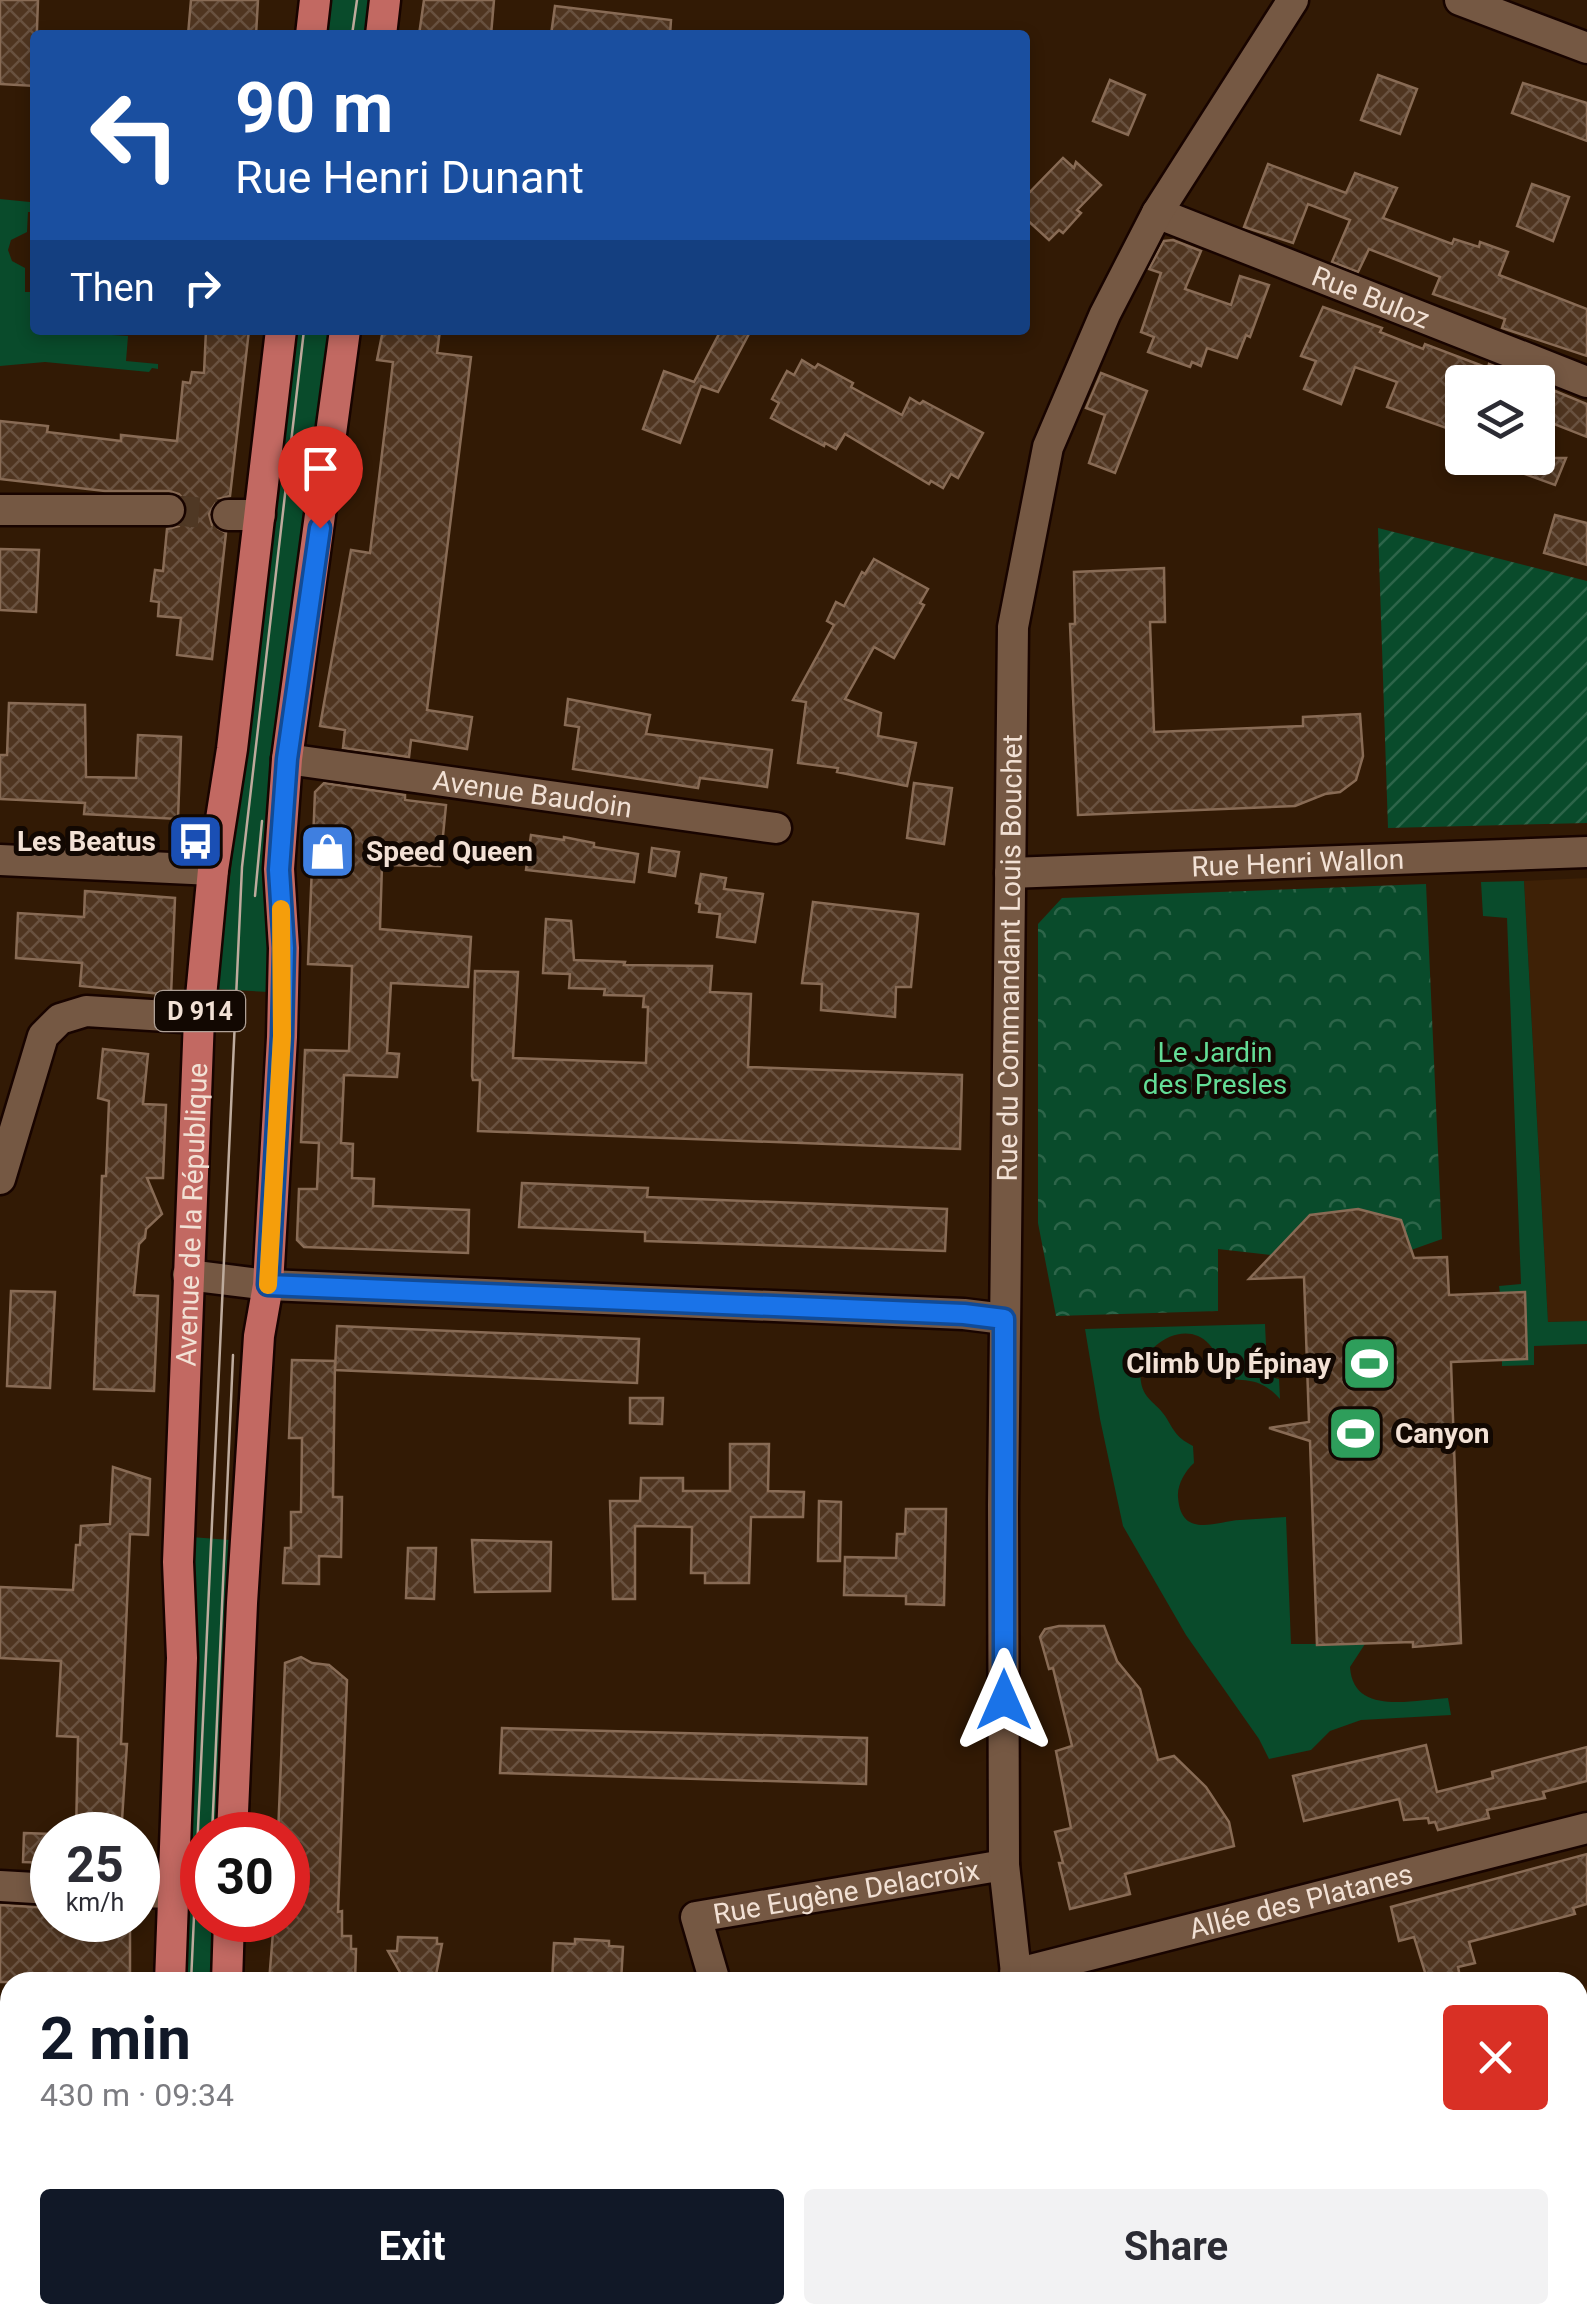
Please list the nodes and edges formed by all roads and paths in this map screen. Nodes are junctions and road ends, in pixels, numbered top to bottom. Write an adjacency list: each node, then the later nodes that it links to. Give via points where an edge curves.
1 (315, 0): 5 (main road)
2 (385, 0): 6 (main road)
3 (1292, 0): 8 (street, Rue du Commandant Louis Bouchet)
4 (1460, 0): 7 (street)
5 (312, 30)
6 (382, 30)
7 (1587, 48)
8 (1157, 214): 11 (street, Rue Buloz); 21 (street, Rue du Commandant Louis Bouchet, via 1048,447 1012,634)
9 (280, 335): 15 (main road, Avenue de la République / D 914)
10 (344, 335): 16 (main road, D 914)
11 (1587, 382)
12 (0, 510): 13 (street)
13 (169, 510)
14 (228, 515): 15 (street)
15 (260, 515): 20 (main road, Avenue de la République / D 914)
16 (287, 759): 17 (street, Avenue Baudoin); 25 (main road, D 914, via 279,870 282,1036)
17 (776, 828)
18 (1587, 852): 21 (street, Rue Henri Wallon)
19 (0, 860): 20 (street)
20 (214, 870): 22 (main road, Avenue de la République / D 914)
21 (1010, 872): 26 (street, Rue du Commandant Louis Bouchet)
22 (199, 1018): 23 (street, via 86,1011 60,1019 43,1036); 24 (main road, Avenue de la République / D 914)
23 (0, 1180)
24 (188, 1275): 25 (street); 33 (main road, Avenue de la République / D 914)
25 (268, 1285): 26 (street); 27 (main road, D 914, via 243,1584)
26 (1004, 1319): 29 (street, Rue du Commandant Louis Bouchet)
27 (233, 1812)
28 (1587, 1828): 39 (street, Allée des Platanes)
29 (1004, 1865): 37 (street, Rue Eugène Delacroix, via 696,1917); 38 (street, Rue du Commandant Louis Bouchet)
30 (0, 1886): 31 (street)
31 (30, 1888)
32 (160, 1892): 33 (street)
33 (174, 1892): 35 (main road, Avenue de la République / D 914)
34 (228, 1942): 36 (main road)
35 (170, 1972)
36 (226, 1972)
37 (712, 1972)
38 (1015, 1972)
39 (1039, 1972)

